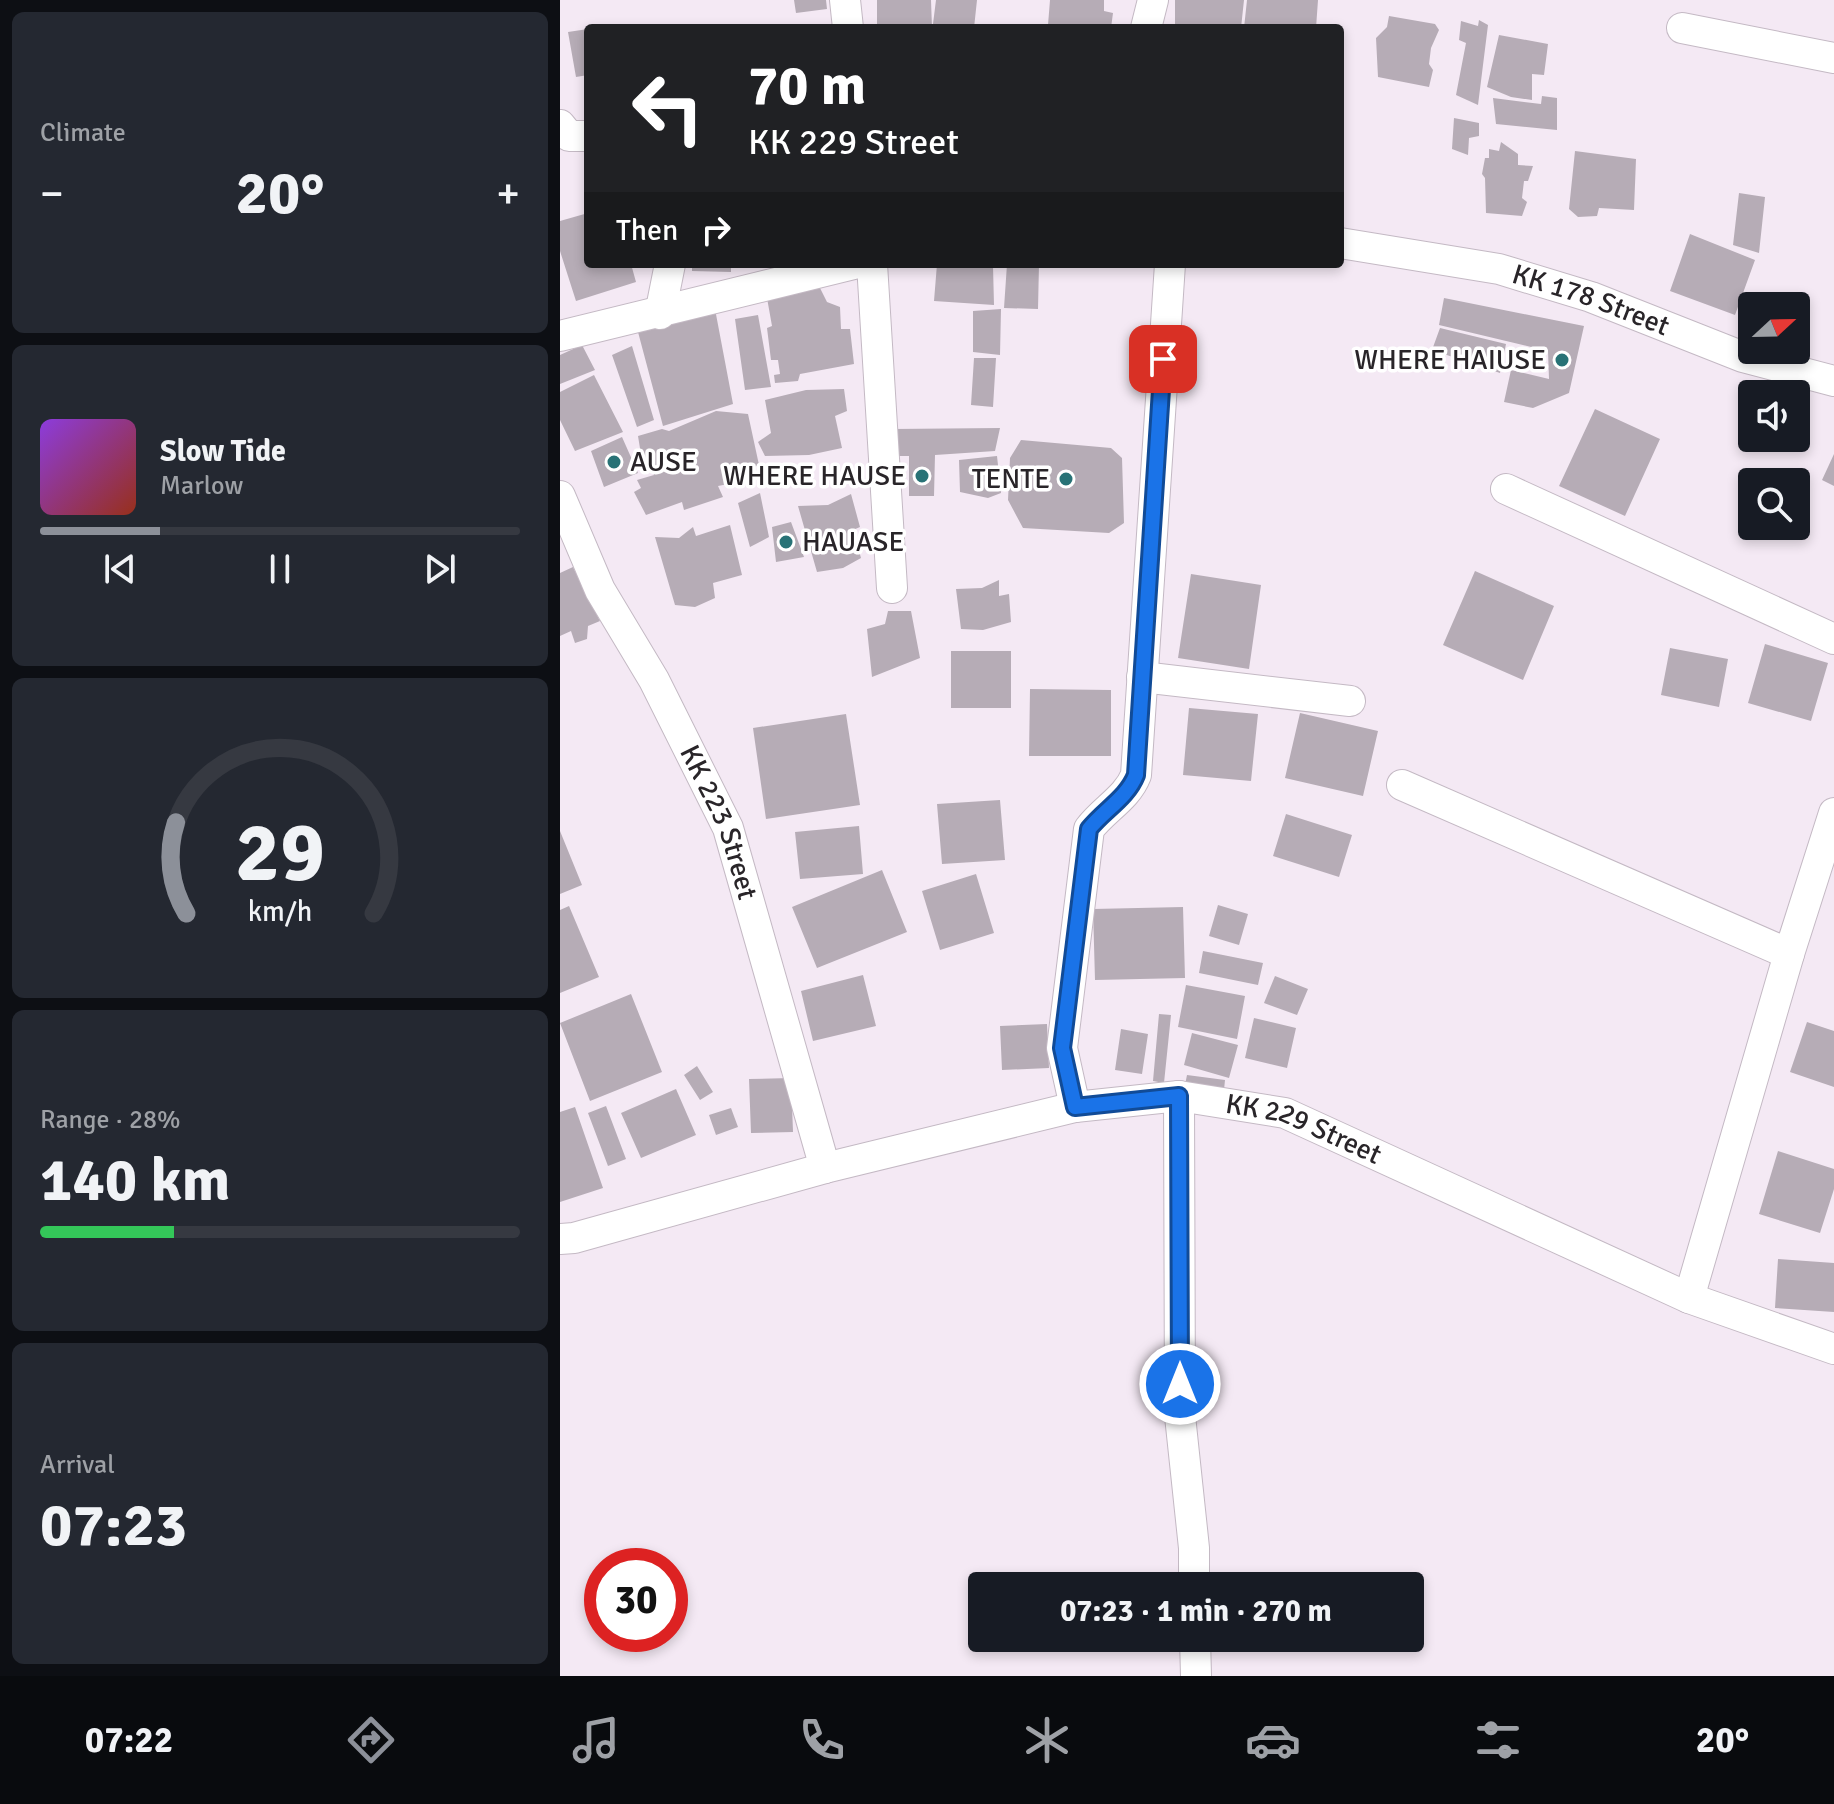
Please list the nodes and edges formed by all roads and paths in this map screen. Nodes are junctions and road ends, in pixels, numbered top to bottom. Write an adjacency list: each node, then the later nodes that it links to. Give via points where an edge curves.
1 (1153, 0): 2 (street)
2 (1147, 24)
3 (1682, 28): 4 (street)
4 (1834, 58)
5 (560, 125): 6 (street, via 569,136)
6 (584, 136)
7 (1344, 244): 14 (street, KK 178 Street, via 1499,269 1591,297 1743,357)
8 (669, 268): 12 (street)
9 (838, 268): 12 (street)
10 (872, 268): 17 (street)
11 (1170, 268): 19 (street)
12 (660, 314): 13 (street)
13 (560, 336)
14 (1834, 381)
15 (1506, 489): 18 (street)
16 (560, 496): 26 (street, KK 223 Street, via 600,590 654,680 728,828)
17 (892, 588)
18 (1834, 639)
19 (1142, 677): 20 (street); 25 (street, via 1136,775 1130,790 1089,829 1062,1048)
20 (1350, 701)
21 (1402, 785): 23 (street)
22 (1834, 813): 23 (street)
23 (1789, 954): 28 (street)
24 (1179, 1096): 25 (street, KK 229 Street); 28 (street, KK 229 Street, via 1285,1113); 30 (street, via 1180,1416)
25 (1075, 1107): 26 (street, KK 229 Street)
26 (825, 1168): 27 (street, KK 229 Street)
27 (560, 1239)
28 (1689, 1298): 29 (street, KK 229 Street)
29 (1834, 1349)
30 (1194, 1572)
31 (1195, 1652): 32 (street)
32 (1196, 1676)

